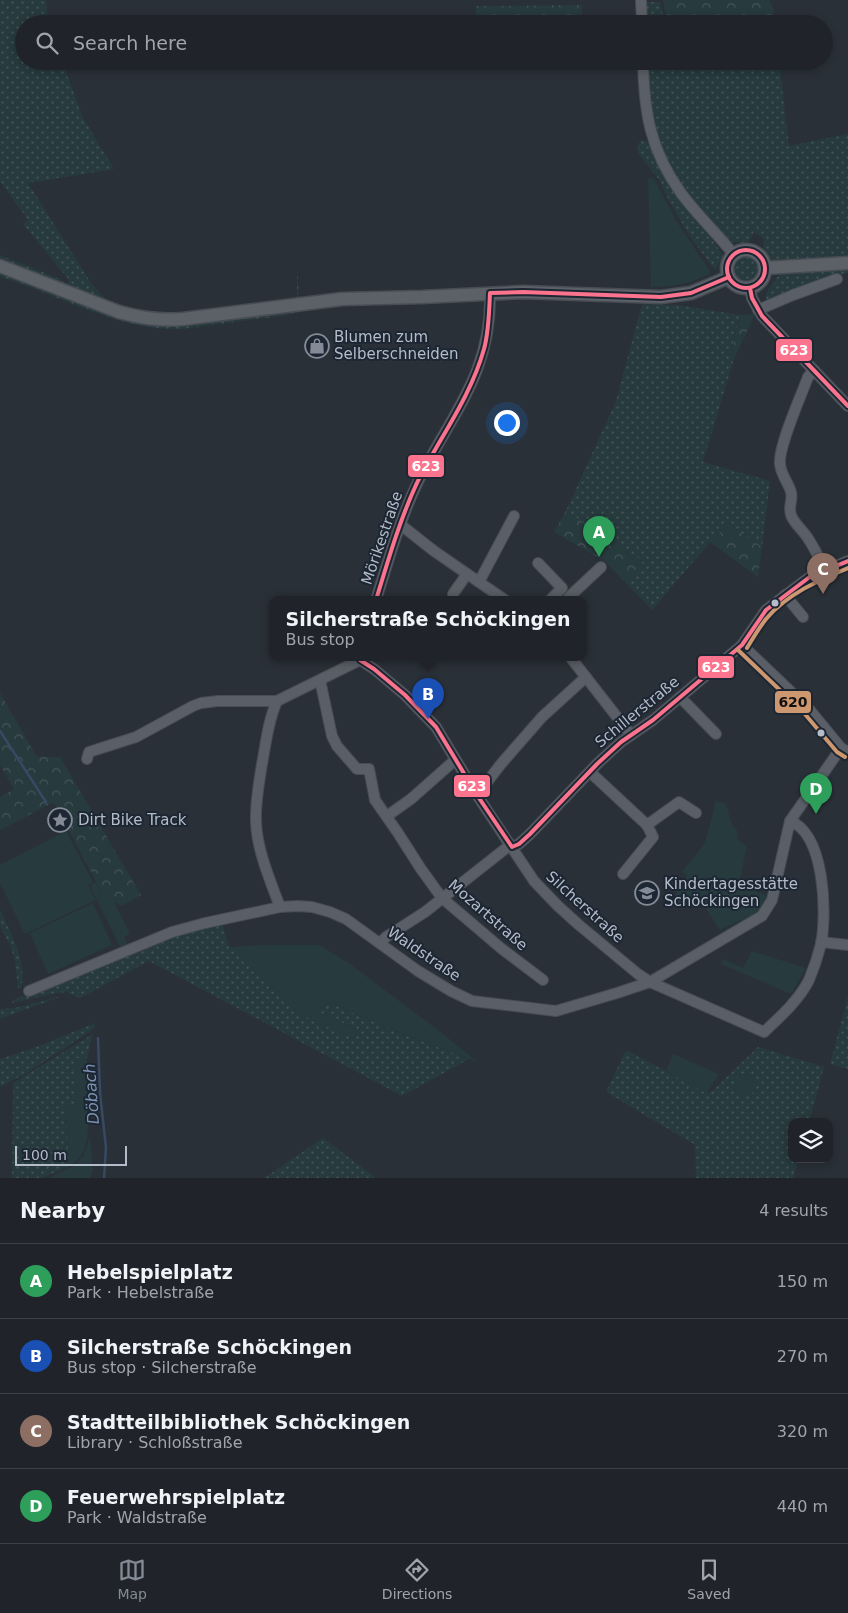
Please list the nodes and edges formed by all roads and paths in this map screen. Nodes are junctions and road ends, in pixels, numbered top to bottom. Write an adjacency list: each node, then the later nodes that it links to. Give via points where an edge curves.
1 (641, 0): 2 (street)
2 (642, 15)
3 (643, 70): 4 (street, via 647,118 663,164 682,193)
4 (734, 255): 7 (main road, via 744,250 755,252 763,260); 8 (main road, via 728,264)
5 (848, 263): 7 (main road)
6 (0, 266): 11 (main road, via 119,312 163,320 342,299)
7 (765, 268): 10 (main road, via 761,281)
8 (729, 277): 10 (main road, via 738,286); 11 (main road, via 689,293 662,297)
9 (837, 279): 12 (street)
10 (750, 288): 12 (street)
11 (490, 293): 16 (street, Mörikestraße, via 488,335 476,374 417,484)
12 (758, 310): 13 (street)
13 (814, 370): 14 (street); 20 (street, via 808,377 786,436 780,466 791,492 792,517 810,540)
14 (848, 406)
15 (514, 516): 22 (street)
16 (401, 525): 21 (street); 25 (street, Mörikestraße)
17 (848, 561): 20 (street, Schillerstraße)
18 (538, 562): 23 (street)
19 (601, 567): 30 (street)
20 (825, 570): 24 (street, Schillerstraße)
21 (467, 574): 22 (street); 26 (street)
22 (479, 582): 27 (street)
23 (562, 588): 28 (street); 29 (street)
24 (785, 595): 31 (street); 32 (street, Schillerstraße, via 766,610)
25 (377, 596)
26 (452, 596)
27 (499, 596)
28 (554, 596)
29 (568, 596)
30 (573, 596)
31 (804, 617)
32 (742, 645): 38 (street, Schillerstraße); 42 (street, via 809,709)
33 (356, 661): 37 (street, Silcherstraße)
34 (363, 661): 44 (street, Silcherstraße, via 405,695 436,727)
35 (573, 661): 36 (street)
36 (586, 677): 41 (street); 46 (street, via 542,717)
37 (320, 680): 39 (street, Silcherstraße); 48 (street, Mozartstraße, via 332,736 357,769 369,769 375,800)
38 (680, 698): 40 (street); 41 (street, Schillerstraße)
39 (277, 701): 43 (street, Silcherstraße, via 201,703 136,738 89,752); 54 (street, via 264,753 256,822 260,846)
40 (716, 734)
41 (631, 735): 45 (street, Schillerstraße)
42 (845, 750): 49 (street, Waldstraße)
43 (87, 759)
44 (455, 760): 46 (street, Silcherstraße); 48 (street)
45 (590, 772): 50 (street); 51 (street, Schillerstraße, via 530,834 519,844)
46 (477, 796): 51 (street, Silcherstraße)
47 (696, 814): 50 (street, via 679,802)
48 (387, 816): 53 (street, Mozartstraße)
49 (790, 821): 55 (street, via 799,824 817,853 823,898); 59 (street, Waldstraße, via 772,900 762,916)
50 (647, 826): 52 (street, via 653,837)
51 (508, 848): 53 (street, Schillerstraße); 59 (street, Silcherstraße, via 558,906)
52 (623, 874)
53 (442, 898): 56 (street, Schillerstraße); 58 (street, Mozartstraße)
54 (280, 907): 56 (street, Waldstraße, via 312,907 330,912); 60 (street, Waldstraße, via 172,932)
55 (821, 942): 57 (street); 59 (street, Silcherstraße, via 808,982 764,1032)
56 (380, 943): 59 (street, Waldstraße, via 451,991 472,1001 495,1005 556,1011)
57 (848, 945)
58 (543, 980)
59 (650, 982)
60 (29, 991)

